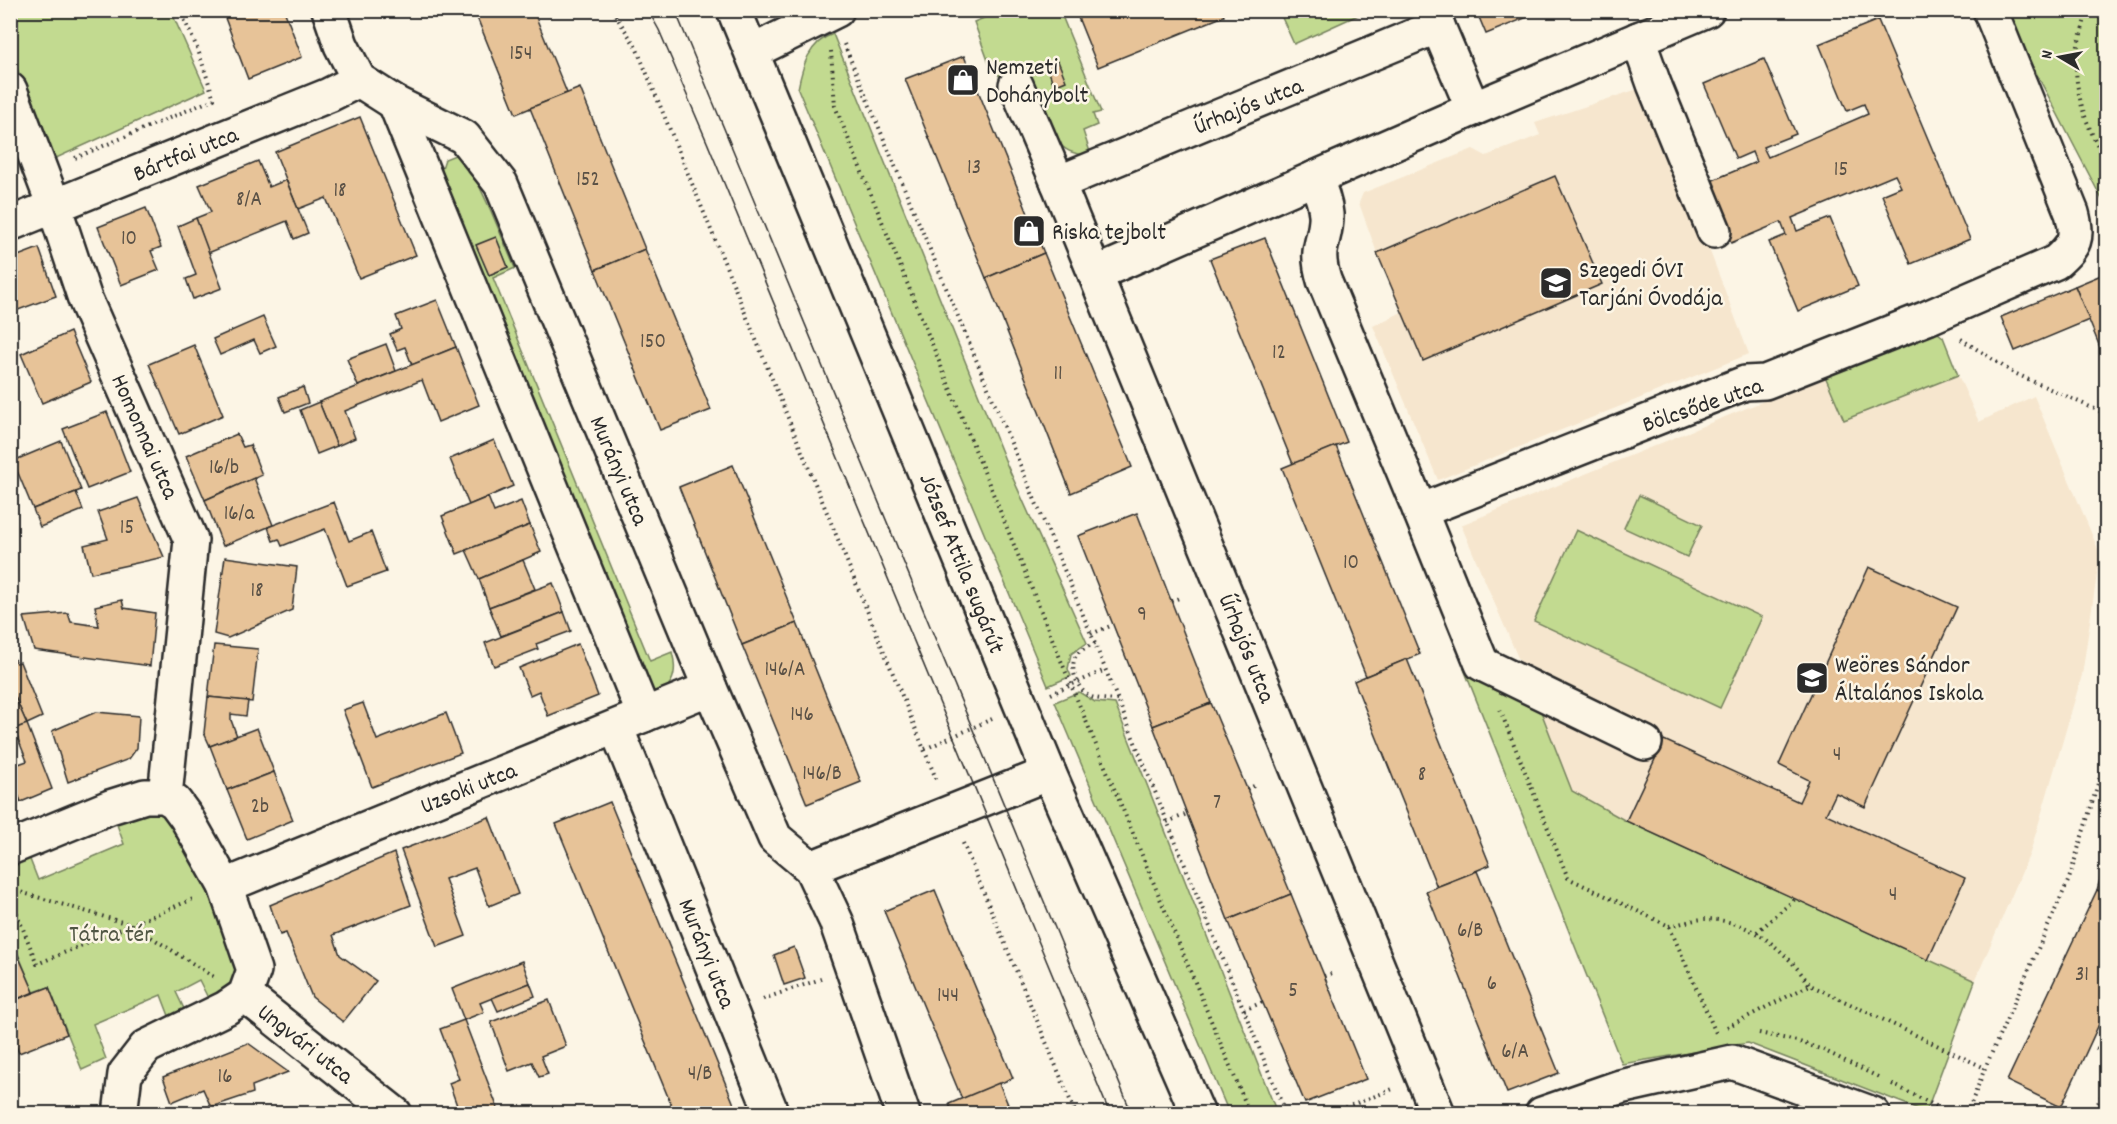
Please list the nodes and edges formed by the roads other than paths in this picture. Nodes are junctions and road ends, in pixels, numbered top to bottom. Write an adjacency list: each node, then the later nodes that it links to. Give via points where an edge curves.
1 (328, 10): 9 (street)
2 (735, 10): 8 (street, József Attila sugárút)
3 (1707, 10): 7 (street)
4 (1990, 10): 20 (street, Bölcsőde utca, via 2072,213 2075,242 2056,262 1765,382 1745,383)
5 (832, 13): 8 (street)
6 (1435, 18): 13 (street, Űrhajós utca); 15 (street, Űrhajós utca)
7 (1638, 39): 13 (street); 18 (street)
8 (752, 52): 24 (street, József Attila sugárút)
9 (359, 80): 12 (street, Murányi utca); 16 (street, Bártfai utca)
10 (1016, 85): 15 (street, Űrhajós utca)
11 (10, 90): 16 (street, Homonnai utca)
12 (395, 103): 21 (street, Murányi utca, via 464,137 501,184); 22 (street, Murányi utca)
13 (1473, 109): 14 (street)
14 (1315, 178): 19 (street); 20 (street, via 1326,216 1320,250 1324,280)
15 (1058, 183): 19 (street, Űrhajós utca)
16 (54, 206): 17 (street, Bártfai utca); 25 (street, Homonnai utca, via 85,299 191,540)
17 (10, 224)
18 (1714, 231)
19 (1095, 274): 35 (street, Űrhajós utca)
20 (1420, 511): 23 (street, via 1482,664)
21 (710, 688): 22 (street, Uzsoki utca); 27 (street, Murányi utca, via 775,838)
22 (630, 721): 28 (street, Uzsoki utca); 32 (street, Murányi utca, via 731,1010)
23 (1645, 743)
24 (1049, 773): 27 (street); 34 (street, József Attila sugárút)
25 (165, 796): 26 (street, via 145,796 110,807); 28 (street, via 186,817)
26 (10, 848)
27 (811, 868): 33 (street, Murányi utca, via 836,921)
28 (225, 886): 29 (street, via 254,970)
29 (245, 995): 30 (street, via 146,1047 125,1074); 31 (street, Ungvári utca)
30 (120, 1113)
31 (396, 1113)
32 (772, 1113)
33 (903, 1113)
34 (1198, 1113)
35 (1438, 1113)
36 (1542, 1113): 37 (street, via 1620,1087 1732,1062)
37 (1870, 1113)

